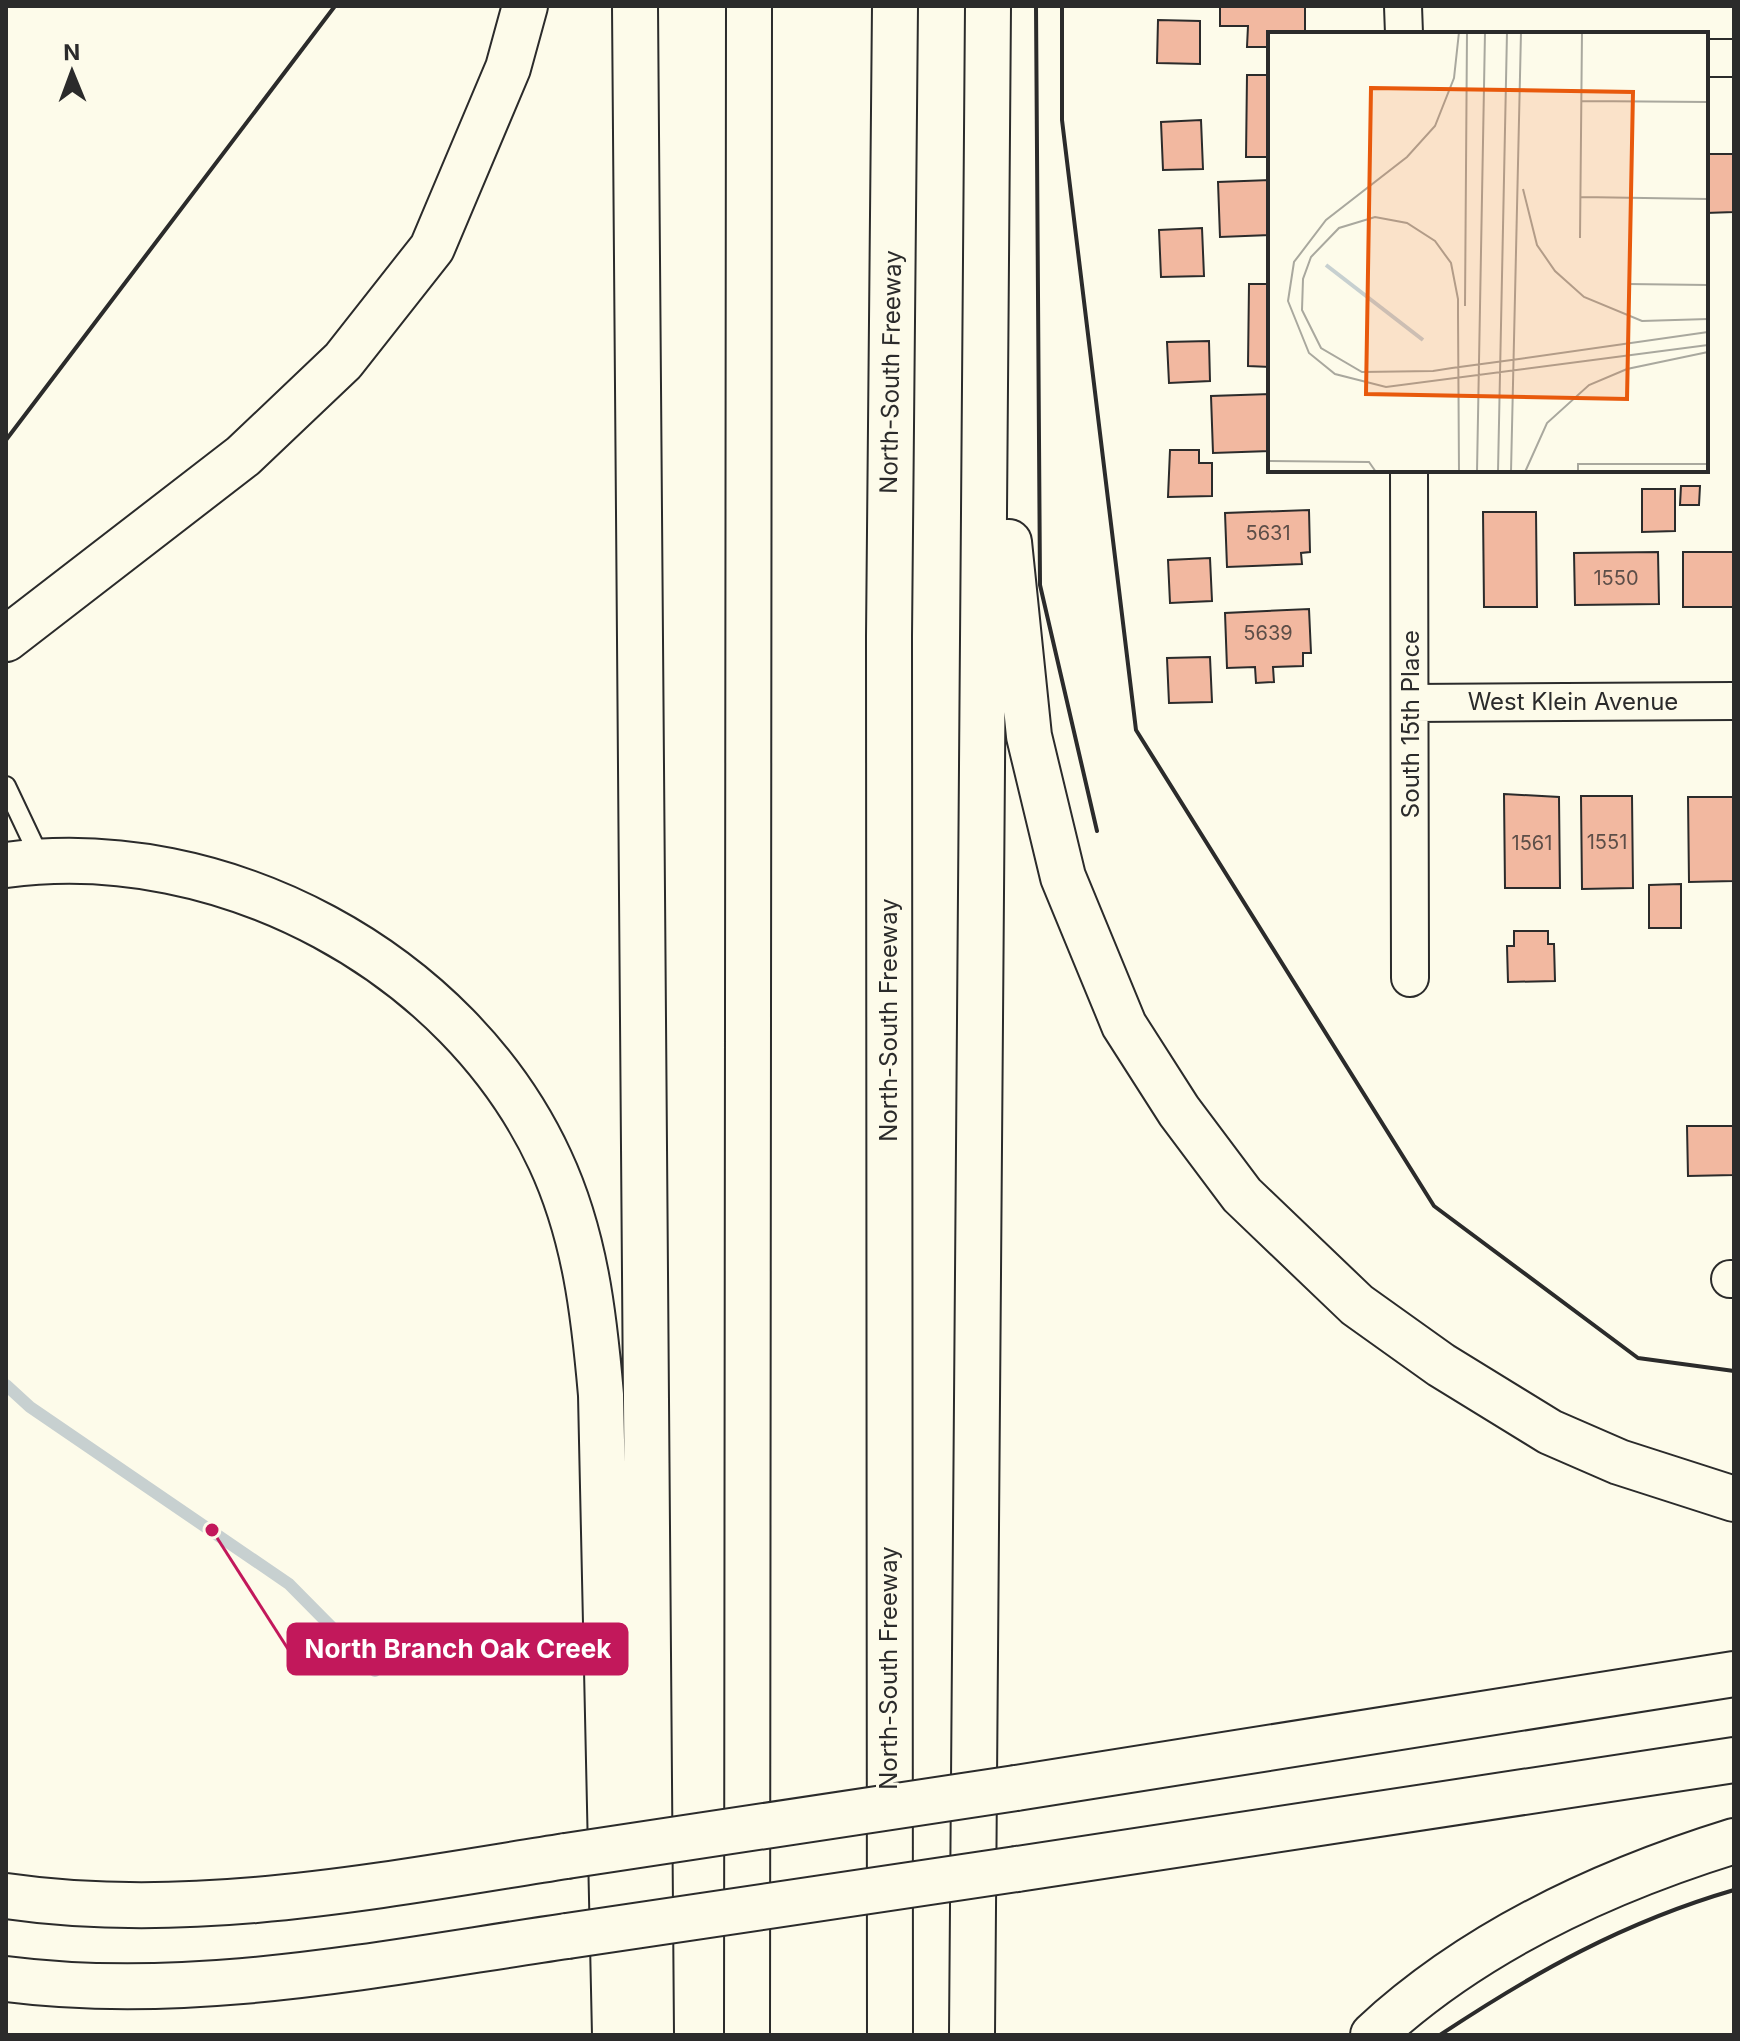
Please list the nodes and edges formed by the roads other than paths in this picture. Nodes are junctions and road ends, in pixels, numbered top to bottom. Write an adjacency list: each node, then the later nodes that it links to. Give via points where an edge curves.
1 (525, 6): 11 (highway, via 508,68 432,248 343,361 243,456)
2 (635, 6): 24 (highway)
3 (749, 6): 25 (highway)
4 (895, 6): 26 (highway, North-South Freeway, via 889,621)
5 (990, 6): 17 (highway, via 1010,575 1029,736 1063,877 1124,1025 1242,1195 1357,1305 1550,1432 1619,1462); 27 (highway)
6 (1403, 6): 7 (street)
7 (1404, 32)
8 (1708, 58): 9 (street)
9 (1734, 58)
10 (1409, 472): 13 (street, South 15th Place)
11 (6, 639)
12 (1734, 701): 13 (street, West Klein Avenue)
13 (1412, 703): 16 (street, South 15th Place)
14 (6, 786): 15 (lane)
15 (24, 862): 23 (highway, via 120,863 190,876 241,890 318,924 383,961 445,1015 509,1088 550,1160 592,1296 601,1395)
16 (1410, 978)
17 (1734, 1499)
18 (1734, 1674): 21 (highway, bridge, via 398,1881 160,1908 57,1904)
19 (1734, 1760): 22 (highway, bridge, via 224,1983 130,1987)
20 (1734, 1841): 28 (highway, via 1595,1892 1483,1952)
21 (6, 1896)
22 (6, 1979)
23 (615, 2035)
24 (651, 2035)
25 (747, 2035)
26 (890, 2035)
27 (972, 2035)
28 (1373, 2035)

